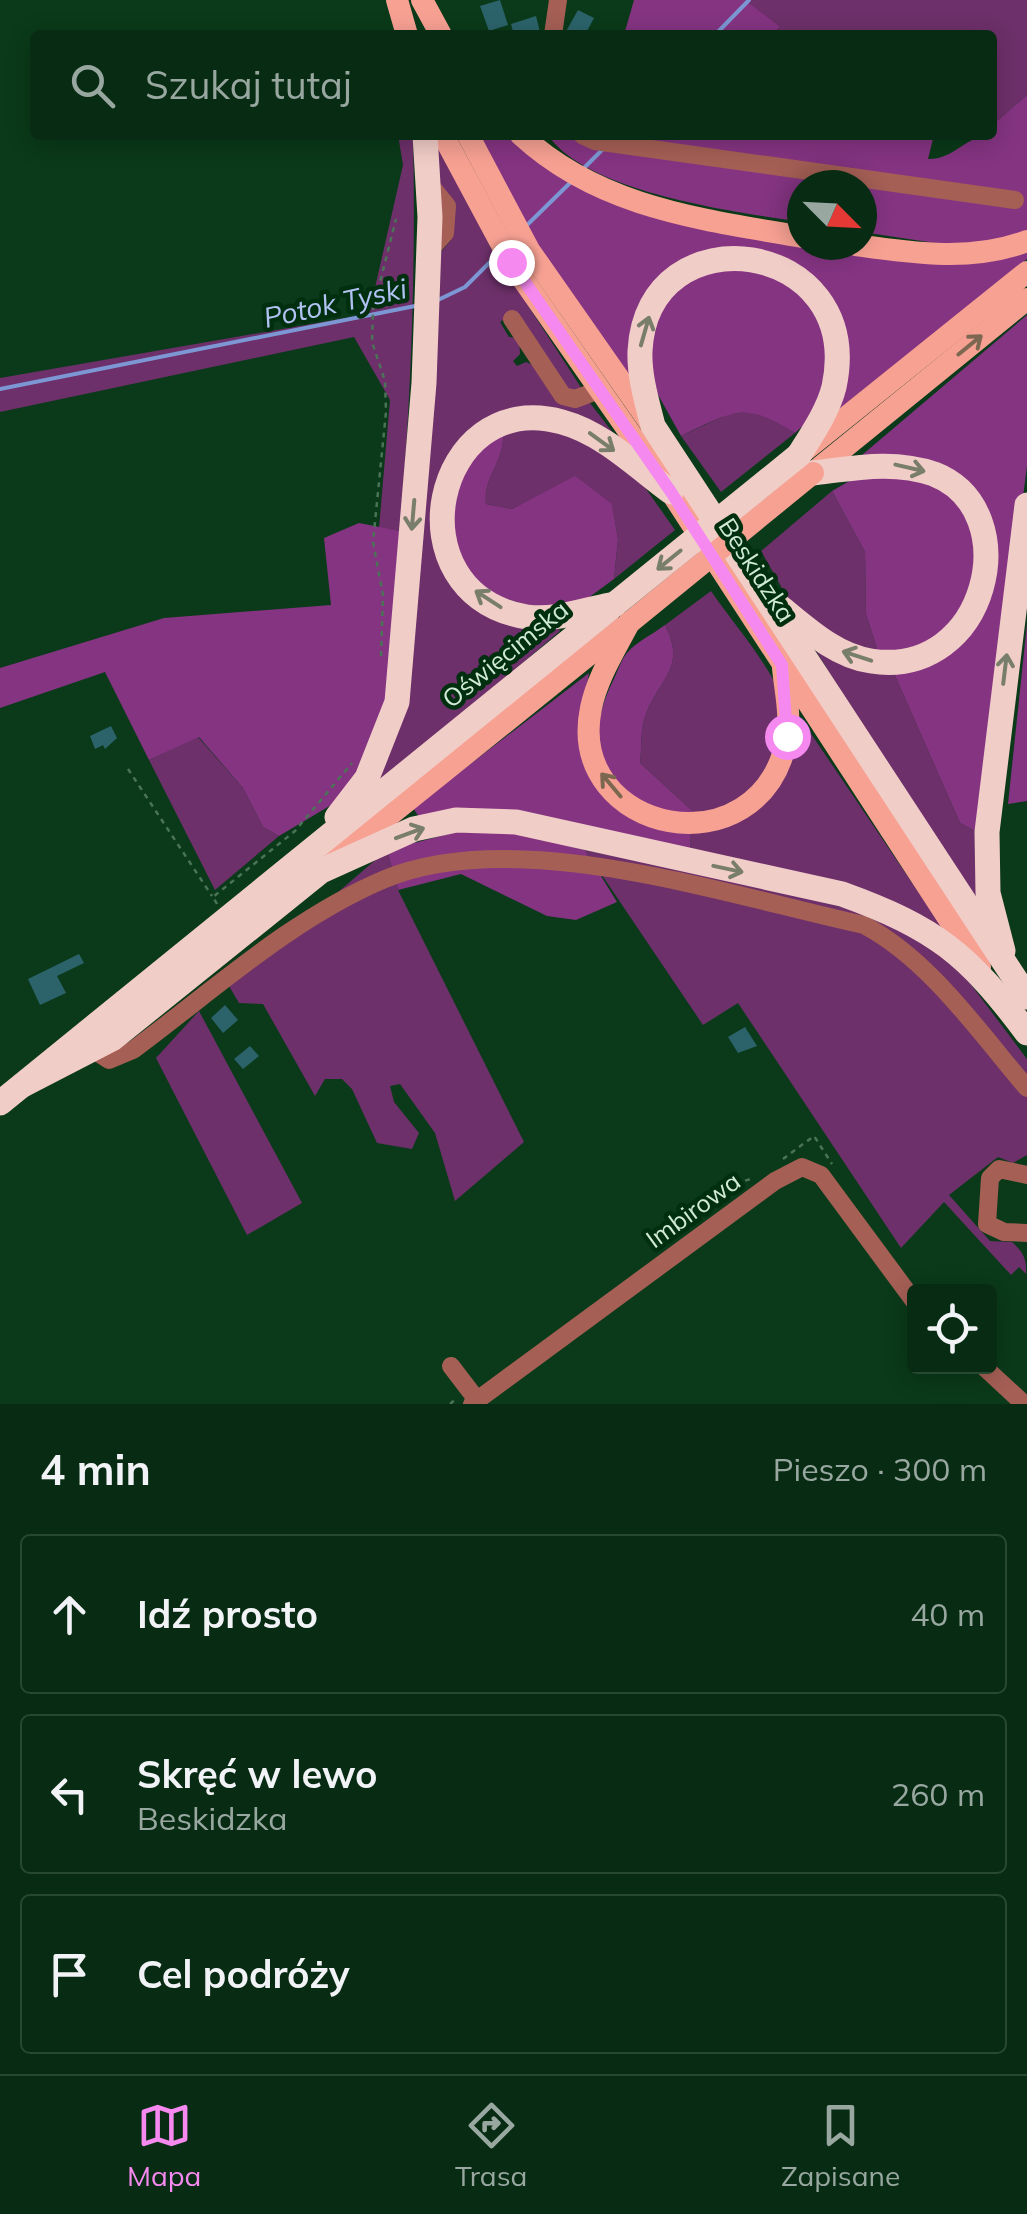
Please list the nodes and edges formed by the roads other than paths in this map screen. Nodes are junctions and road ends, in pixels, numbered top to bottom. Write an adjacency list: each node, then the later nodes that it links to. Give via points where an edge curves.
1 (397, 0): 4 (main road)
2 (420, 0): 5 (main road); 6 (main road)
3 (558, 0): 7 (street)
4 (406, 30)
5 (429, 30)
6 (438, 30)
7 (554, 30)
8 (426, 140): 30 (highway, one-way to 30, via 428,284 397,702 368,778)
9 (446, 140): 14 (main road, Beskidzka)
10 (470, 140): 14 (main road, Beskidzka)
11 (527, 140): 15 (main road, via 628,201)
12 (600, 140): 13 (street)
13 (1015, 200)
14 (502, 228): 18 (main road, Beskidzka)
15 (787, 233)
16 (1027, 241): 17 (main road, via 928,255)
17 (877, 248)
18 (520, 256): 22 (main road, Beskidzka); 23 (main road, Beskidzka)
19 (1027, 272): 24 (main road, Oświęcimska)
20 (1027, 299): 24 (main road, Oświęcimska, one-way to 20)
21 (512, 320): 22 (street, via 525,357 563,396)
22 (599, 390): 25 (main road, Beskidzka)
23 (653, 426): 24 (highway, one-way to 24, via 640,349 655,302 694,266 756,258 797,276 815,293 834,334 833,389); 27 (highway, Beskidzka)
24 (806, 464): 27 (highway, one-way to 27, via 895,464 938,475 956,488 970,500 988,550 980,604 968,626 922,658 869,661 820,639); 28 (highway, Oświęcimska, bridge)
25 (671, 492): 28 (highway, one-way to 25, via 526,616 480,596 452,565 439,532 447,478 486,433 520,420 559,420 590,432); 29 (main road, Beskidzka)
26 (1027, 505): 31 (highway, one-way to 26, via 987,832)
27 (762, 594): 31 (highway, Beskidzka)
28 (622, 614): 29 (main road, one-way to 28, via 787,736 764,791 719,820 666,823 632,807 596,764 591,708); 30 (highway, Oświęcimska)
29 (782, 665): 31 (main road, Beskidzka)
30 (316, 862): 31 (highway, one-way to 31, via 456,820 516,822 842,894 934,934); 34 (highway, Oświęcimska); 35 (highway, Oświęcimska)
31 (1000, 976): 32 (highway, Beskidzka); 33 (highway, Beskidzka)
32 (1027, 997)
33 (1027, 1033)
34 (95, 1050): 35 (highway, Oświęcimska); 36 (street, via 109,1060 133,1050 338,901 389,877 492,858 607,868 864,926 948,995)
35 (23, 1085): 37 (highway, Oświęcimska)
36 (1027, 1088)
37 (0, 1103)
38 (1027, 1176): 40 (street, via 999,1169 990,1178 987,1224 1004,1232)
39 (1027, 1214): 40 (street)
40 (1027, 1229)
41 (907, 1291): 44 (street, Imbirowa, via 821,1175 802,1167)
42 (450, 1366): 44 (street)
43 (992, 1374): 45 (street)
44 (474, 1402)
45 (1024, 1404)

